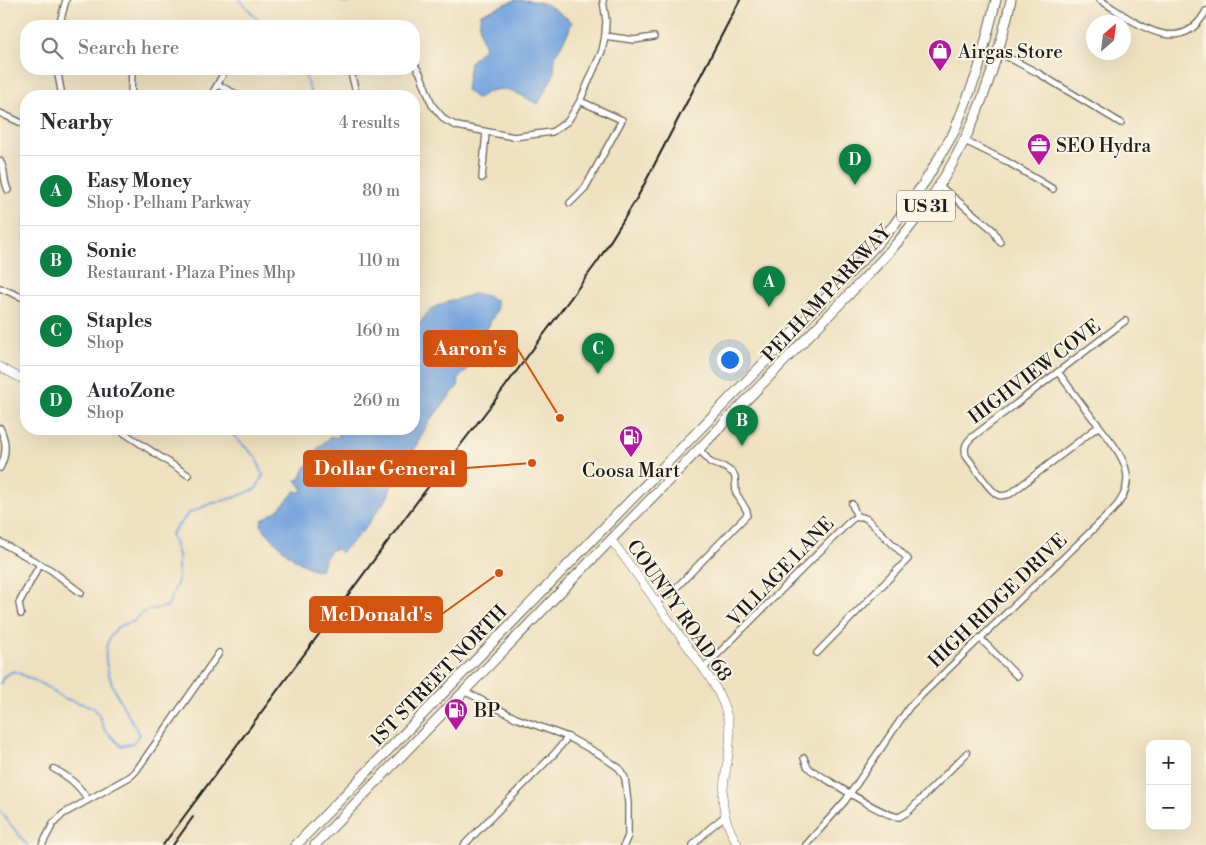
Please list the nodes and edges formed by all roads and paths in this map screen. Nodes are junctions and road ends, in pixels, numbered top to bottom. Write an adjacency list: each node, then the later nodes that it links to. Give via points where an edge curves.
1 (66, 0): 7 (street)
2 (603, 0): 8 (street)
3 (996, 0): 10 (main road, PELHAM PARKWAY / US 31)
4 (1011, 0): 11 (main road, PELHAM PARKWAY / US 31)
5 (1100, 0): 6 (street, via 1151,31 1168,36 1193,27)
6 (1206, 11)
7 (61, 20)
8 (605, 36): 9 (street, via 634,40); 23 (street, via 602,51)
9 (654, 37)
10 (986, 44): 11 (main road); 25 (main road, PELHAM PARKWAY / US 31)
11 (998, 52): 27 (street); 28 (main road, PELHAM PARKWAY / US 31)
12 (420, 73): 29 (street, via 432,105 445,120)
13 (58, 75): 18 (street)
14 (132, 75): 19 (street)
15 (223, 75): 17 (street)
16 (352, 75): 22 (street)
17 (218, 85): 20 (street); 21 (street)
18 (61, 90)
19 (131, 90)
20 (215, 90)
21 (228, 90)
22 (355, 90)
23 (580, 101): 29 (street, via 568,121 552,132 514,137); 37 (street, via 622,120 585,188)
24 (0, 113): 26 (street)
25 (961, 117): 28 (main road); 32 (main road, PELHAM PARKWAY / US 31)
26 (20, 123)
27 (1121, 124)
28 (972, 126): 30 (main road, PELHAM PARKWAY / US 31)
29 (486, 132): 33 (street)
30 (965, 141): 34 (main road, PELHAM PARKWAY / US 31); 35 (street)
31 (0, 162): 36 (street)
32 (928, 177): 34 (main road); 38 (main road, PELHAM PARKWAY / US 31)
33 (482, 178)
34 (940, 186): 39 (street, via 993,230); 40 (main road, PELHAM PARKWAY / US 31)
35 (1053, 189)
36 (8, 190)
37 (570, 203)
38 (882, 238): 40 (main road); 41 (main road, PELHAM PARKWAY / US 31)
39 (1000, 242)
40 (893, 248): 44 (main road, PELHAM PARKWAY / US 31)
41 (836, 286): 44 (main road); 46 (main road, PELHAM PARKWAY / US 31)
42 (0, 288): 43 (street)
43 (20, 296)
44 (848, 296): 48 (main road, PELHAM PARKWAY / US 31)
45 (1125, 321): 49 (street, HIGHVIEW COVE)
46 (764, 362): 48 (main road); 51 (main road, PELHAM PARKWAY / US 31)
47 (0, 367): 50 (street)
48 (774, 372): 54 (main road, PELHAM PARKWAY / US 31)
49 (1058, 372): 52 (street, HIGH RIDGE DRIVE); 52 (street, HIGHVIEW COVE, via 971,438 962,447 966,456 1001,499)
50 (20, 378)
51 (704, 424): 54 (main road); 61 (main road, PELHAM PARKWAY / US 31)
52 (1099, 426): 72 (street, HIGH RIDGE DRIVE, via 1125,465 1127,482 1122,498)
53 (0, 428): 57 (street, via 6,448)
54 (714, 432): 56 (main road, PELHAM PARKWAY / US 31)
55 (127, 435): 58 (street)
56 (699, 449): 62 (main road, PELHAM PARKWAY / US 31); 68 (street, via 711,463 733,473 736,493 747,515 671,593)
57 (0, 468)
58 (188, 475)
59 (852, 504): 60 (street, VILLAGE LANE)
60 (857, 517): 74 (street, VILLAGE LANE, via 867,519 908,559); 75 (street, VILLAGE LANE)
61 (604, 527): 62 (main road); 65 (main road, 1ST STREET NORTH / US 31)
62 (611, 540): 66 (main road, 1ST STREET NORTH / US 31); 68 (street, COUNTY ROAD 68)
63 (0, 542): 64 (street)
64 (40, 564): 67 (street); 69 (street, via 19,603)
65 (554, 579): 66 (main road); 70 (main road, 1ST STREET NORTH / US 31)
66 (563, 589): 71 (main road, 1ST STREET NORTH / US 31)
67 (81, 593)
68 (656, 602): 75 (street, COUNTY ROAD 68)
69 (21, 614)
70 (506, 628): 71 (main road); 77 (main road, 1ST STREET NORTH / US 31)
71 (516, 637): 78 (main road, 1ST STREET NORTH / US 31)
72 (980, 638): 76 (street); 87 (street, HIGH RIDGE DRIVE, via 910,706)
73 (219, 653): 88 (street, via 136,771)
74 (817, 653)
75 (703, 669): 89 (street, COUNTY ROAD 68, via 722,700 730,729 723,793)
76 (1017, 676)
77 (452, 683): 78 (main road); 79 (main road, 1ST STREET NORTH / US 31)
78 (464, 691): 80 (main road, 1ST STREET NORTH / US 31); 81 (street, via 513,717)
79 (417, 720): 80 (main road); 85 (main road, 1ST STREET NORTH / US 31)
80 (427, 730): 86 (main road, 1ST STREET NORTH / US 31)
81 (568, 737): 91 (street, via 622,771 628,803); 95 (street)
82 (967, 754): 87 (street, via 904,816 891,815)
83 (804, 758): 87 (street, via 811,770)
84 (54, 770): 88 (street, via 80,787)
85 (361, 777): 86 (main road); 90 (main road, 1ST STREET NORTH / US 31)
86 (372, 787): 94 (main road, 1ST STREET NORTH / US 31)
87 (850, 793): 98 (street, HIGH RIDGE DRIVE)
88 (88, 800): 92 (street, via 57,819)
89 (725, 816): 96 (street); 97 (street, COUNTY ROAD 68)
90 (306, 835): 93 (main road, 1ST STREET NORTH / US 31); 94 (main road)
91 (627, 844)
92 (42, 845)
93 (296, 845)
94 (316, 845)
95 (464, 845)
96 (693, 845)
97 (738, 845)
98 (806, 845)

